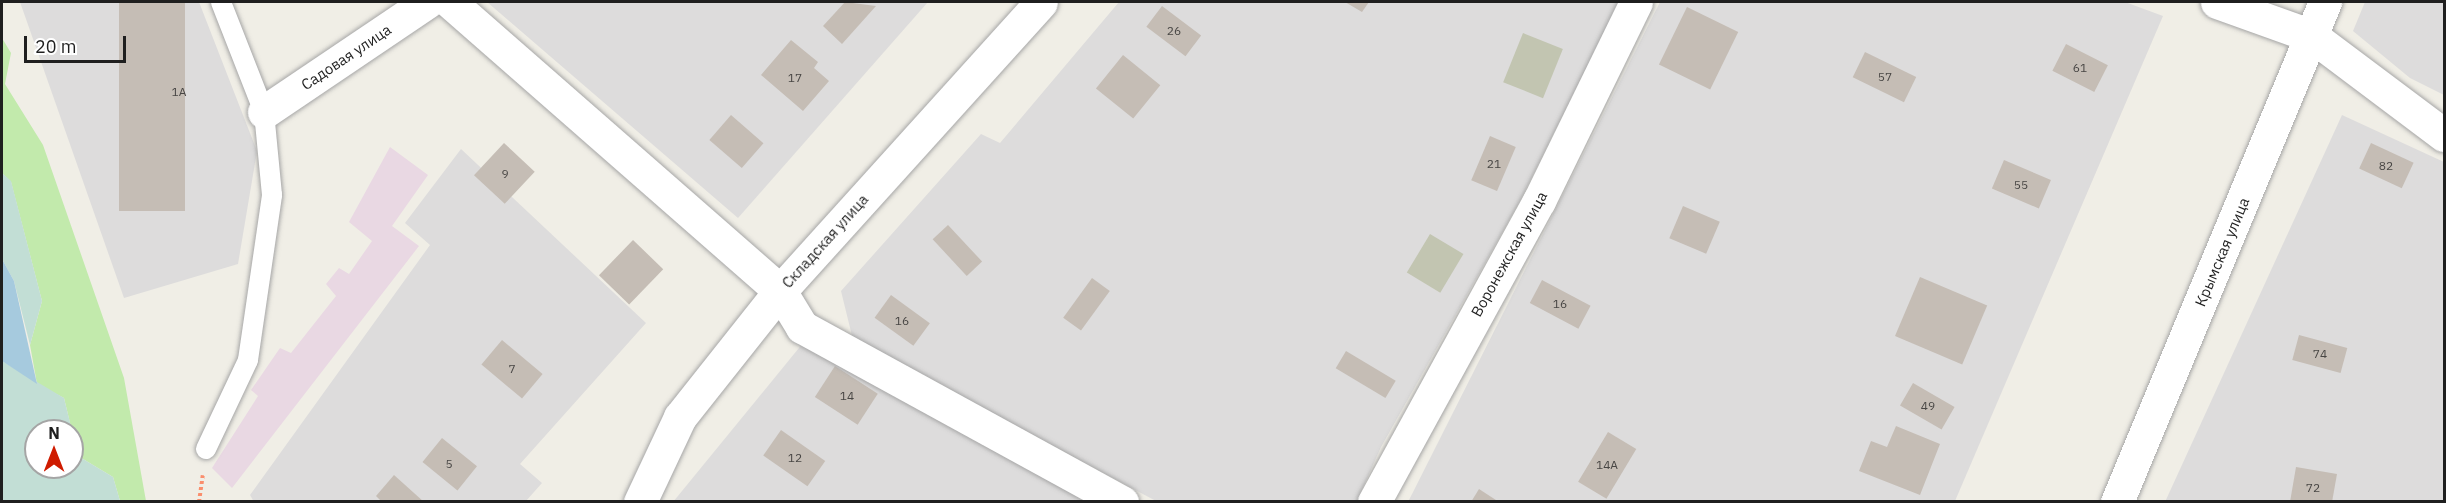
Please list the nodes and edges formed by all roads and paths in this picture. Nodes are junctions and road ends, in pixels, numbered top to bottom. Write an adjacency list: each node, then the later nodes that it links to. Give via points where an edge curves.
1 (220, 2): 9 (lane)
2 (427, 2): 9 (street, Садовая улица)
3 (450, 2): 11 (street)
4 (1041, 2): 11 (street, Складская улица)
5 (1636, 2): 15 (street, Воронежская улица, via 1539,201)
6 (2217, 2): 8 (street)
7 (2325, 2): 8 (street, Крымская улица)
8 (2312, 36): 10 (street); 16 (street, Крымская улица)
9 (264, 112): 12 (lane, via 272,195 248,360)
10 (2445, 135)
11 (780, 291): 13 (street, Складская улица, via 680,417); 14 (street, via 802,327 845,354)
12 (206, 449)
13 (640, 501)
14 (1122, 501)
15 (1374, 501)
16 (2117, 501)

